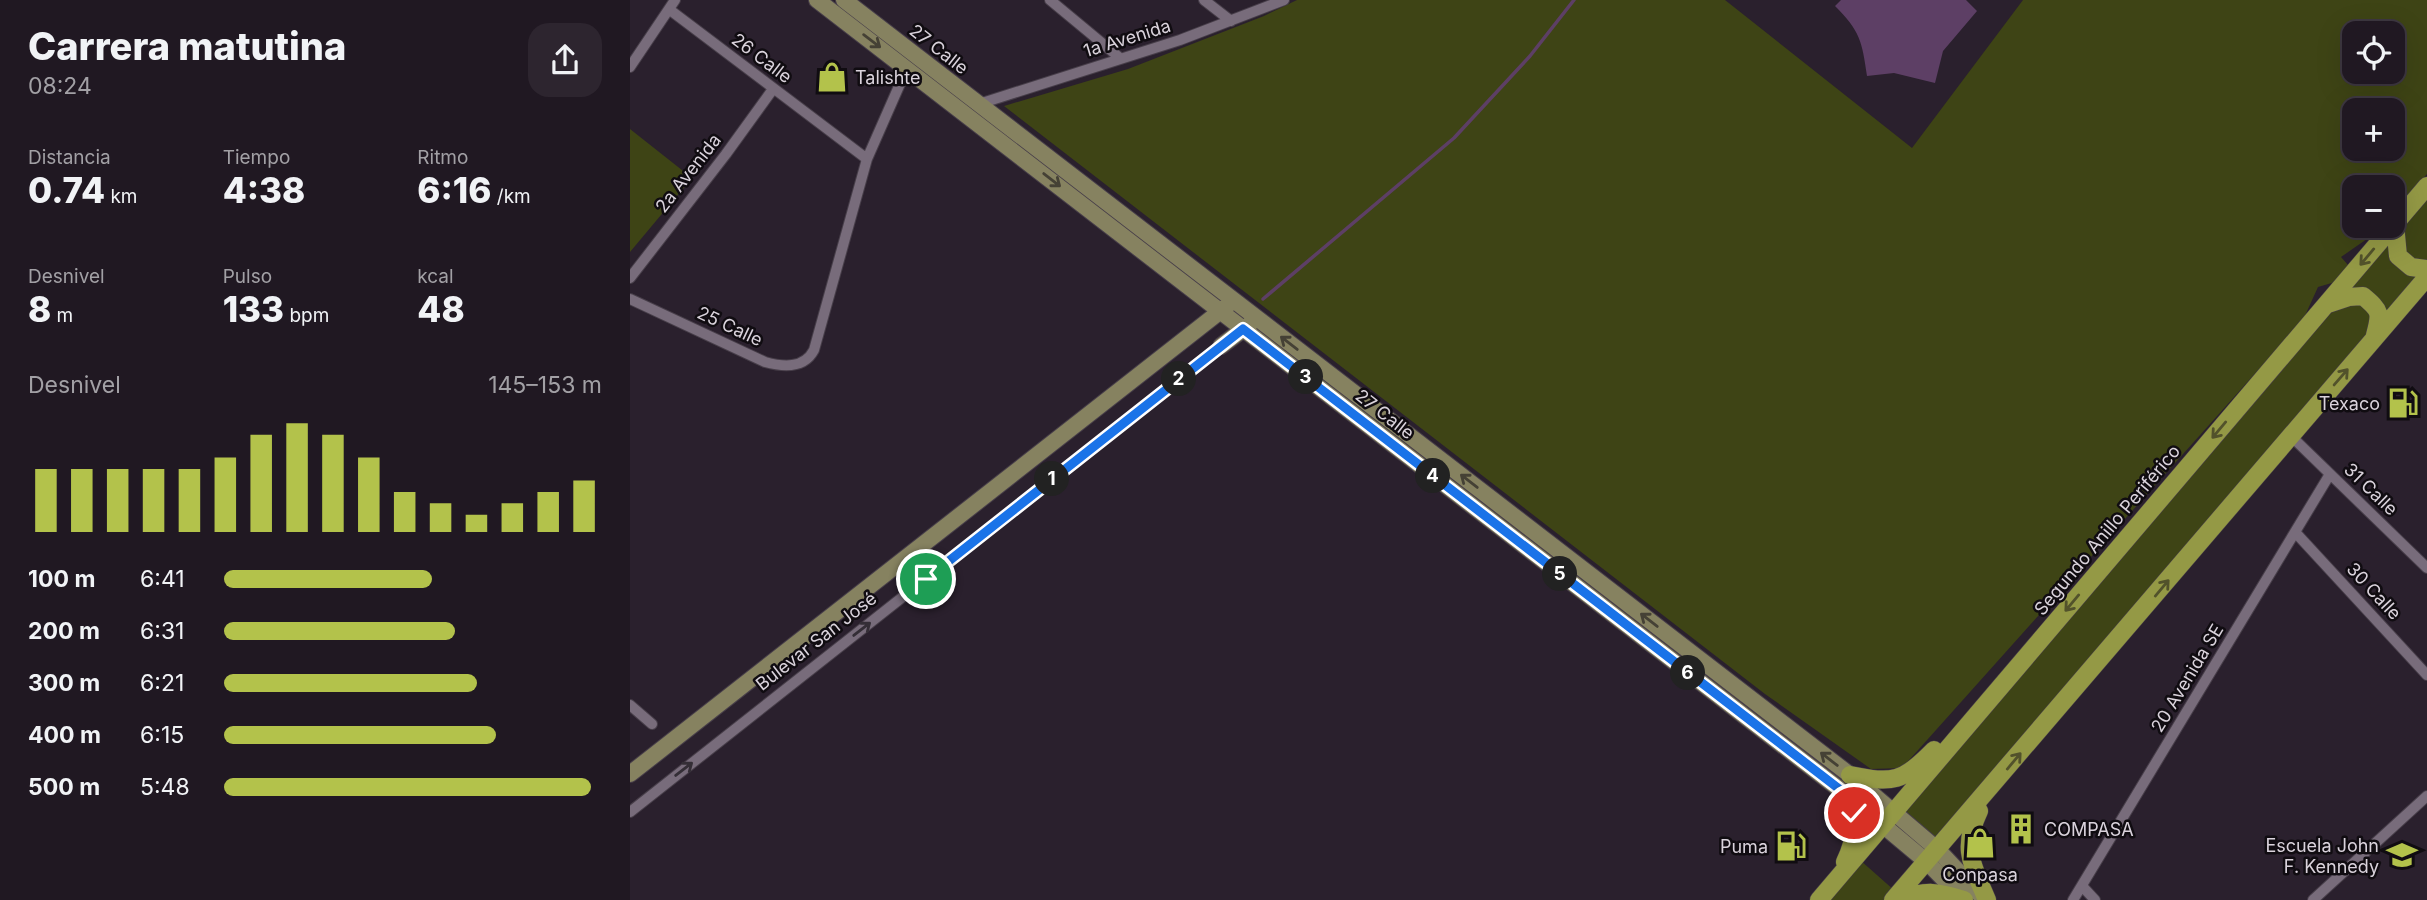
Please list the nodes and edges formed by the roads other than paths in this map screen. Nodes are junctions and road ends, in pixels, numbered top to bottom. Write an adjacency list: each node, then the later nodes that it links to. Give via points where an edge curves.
1 (817, 0): 10 (main road, 27 Calle, one-way to 10)
2 (844, 0): 12 (main road, 27 Calle)
3 (1051, 0): 8 (street)
4 (1204, 0): 7 (street)
5 (1284, 0): 7 (street, 1a Avenida)
6 (672, 5): 9 (street); 11 (street, 26 Calle)
7 (1231, 21): 8 (street, 1a Avenida)
8 (1120, 58): 12 (street, 1a Avenida)
9 (630, 67)
10 (907, 68): 13 (street); 24 (main road, 27 Calle, one-way to 24)
11 (773, 89): 13 (street, 26 Calle); 20 (street, 2a Avenida)
12 (979, 104): 22 (main road, 27 Calle)
13 (867, 159): 21 (street, 25 Calle, via 814,350 802,363 765,362)
14 (2427, 186): 15 (main road, Segundo Anillo Periférico)
15 (2405, 212)
16 (2383, 238): 23 (main road, Segundo Anillo Periférico, one-way to 23)
17 (2396, 238): 18 (main road, via 2398,256 2411,267)
18 (2427, 269)
19 (2427, 277): 27 (main road)
20 (630, 278)
21 (630, 299)
22 (1234, 300): 24 (main road, Bulevar San José); 25 (main road, 27 Calle)
23 (2326, 305): 27 (main road, via 2363,296 2378,308); 34 (main road, Segundo Anillo Periférico, one-way to 34)
24 (1220, 311): 26 (main road, 27 Calle); 37 (main road, Bulevar San José)
25 (1256, 318): 26 (main road, Bulevar San José); 38 (main road, 27 Calle, one-way to 25)
26 (1243, 329): 28 (main road, Bulevar San José); 40 (main road, 27 Calle)
27 (2374, 339): 29 (main road, one-way to 27)
28 (1221, 346): 42 (street, Bulevar San José, one-way to 28)
29 (2291, 436): 30 (street, 31 Calle); 39 (main road, one-way to 29)
30 (2330, 474): 31 (street, 20 Avenida SE); 32 (street, 31 Calle)
31 (2295, 532): 33 (street, 30 Calle); 46 (street, 20 Avenida SE)
32 (2427, 568)
33 (2427, 675)
34 (2005, 683): 38 (main road, via 1907,775 1891,781); 43 (main road, Segundo Anillo Periférico)
35 (630, 705): 36 (street)
36 (652, 724)
37 (630, 774)
38 (1850, 775): 43 (main road, 27 Calle)
39 (1988, 792): 44 (main road); 51 (main road, via 1968,838)
40 (1847, 795): 43 (main road, 27 Calle); 45 (main road, via 1856,827)
41 (2427, 796): 54 (street)
42 (630, 812)
43 (1889, 818): 44 (main road, 27 Calle); 45 (main road, Segundo Anillo Periférico)
44 (1932, 856): 48 (main road); 50 (main road); 51 (main road)
45 (1834, 882): 47 (main road, Segundo Anillo Periférico)
46 (2082, 886): 52 (street, 20 Avenida SE); 53 (street)
47 (1819, 900)
48 (1893, 900)
49 (1901, 900): 50 (main road, via 1927,891)
50 (1964, 900)
51 (1986, 900)
52 (2073, 900)
53 (2095, 900)
54 (2313, 900)

